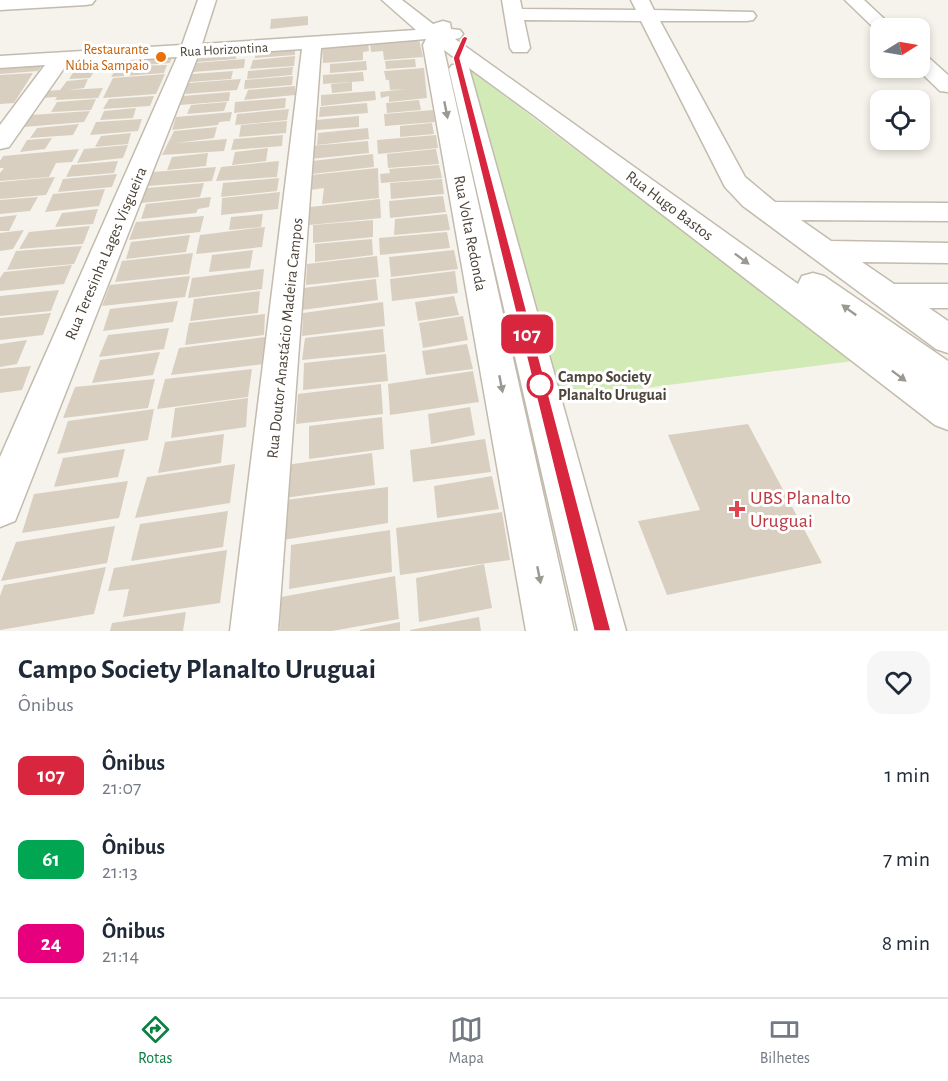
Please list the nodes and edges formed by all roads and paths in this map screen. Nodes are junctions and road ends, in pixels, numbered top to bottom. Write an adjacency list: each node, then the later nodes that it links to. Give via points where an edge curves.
1 (86, 0): 5 (street)
2 (207, 0): 12 (street, Rua Teresinha Lages Visgueira)
3 (391, 0): 10 (street, Rua Hugo Bastos)
4 (854, 0): 9 (street)
5 (0, 5)
6 (511, 7): 7 (street); 13 (street)
7 (644, 8): 8 (street); 20 (street, via 734,181)
8 (747, 16)
9 (874, 18)
10 (441, 28): 11 (street, Rua Horizontina, via 404,37); 12 (street, Rua Horizontina, via 371,29); 27 (street, one-way to 10, via 638,158); 28 (street, Rua Hugo Bastos, one-way to 28); 31 (street, Rua Volta Redonda, one-way to 31, via 433,45); 32 (street, via 456,58)
11 (312, 44): 12 (street, Rua Horizontina); 30 (street, Rua Doutor Anastácio Madeira Campos)
12 (192, 45): 14 (street, Rua Horizontina); 15 (street, Rua Horizontina); 29 (street, Rua Teresinha Lages Visgueira)
13 (520, 48)
14 (0, 51)
15 (60, 59): 16 (street, Rua Horizontina); 19 (street)
16 (0, 62)
17 (930, 69): 18 (street)
18 (948, 86)
19 (0, 142)
20 (768, 211): 21 (street); 22 (street)
21 (948, 212)
22 (825, 251): 23 (street); 24 (street)
23 (948, 253)
24 (888, 296): 25 (street); 26 (street)
25 (948, 296)
26 (948, 339)
27 (948, 381)
28 (948, 413)
29 (0, 506)
30 (255, 631)
31 (550, 631)
32 (602, 631)

